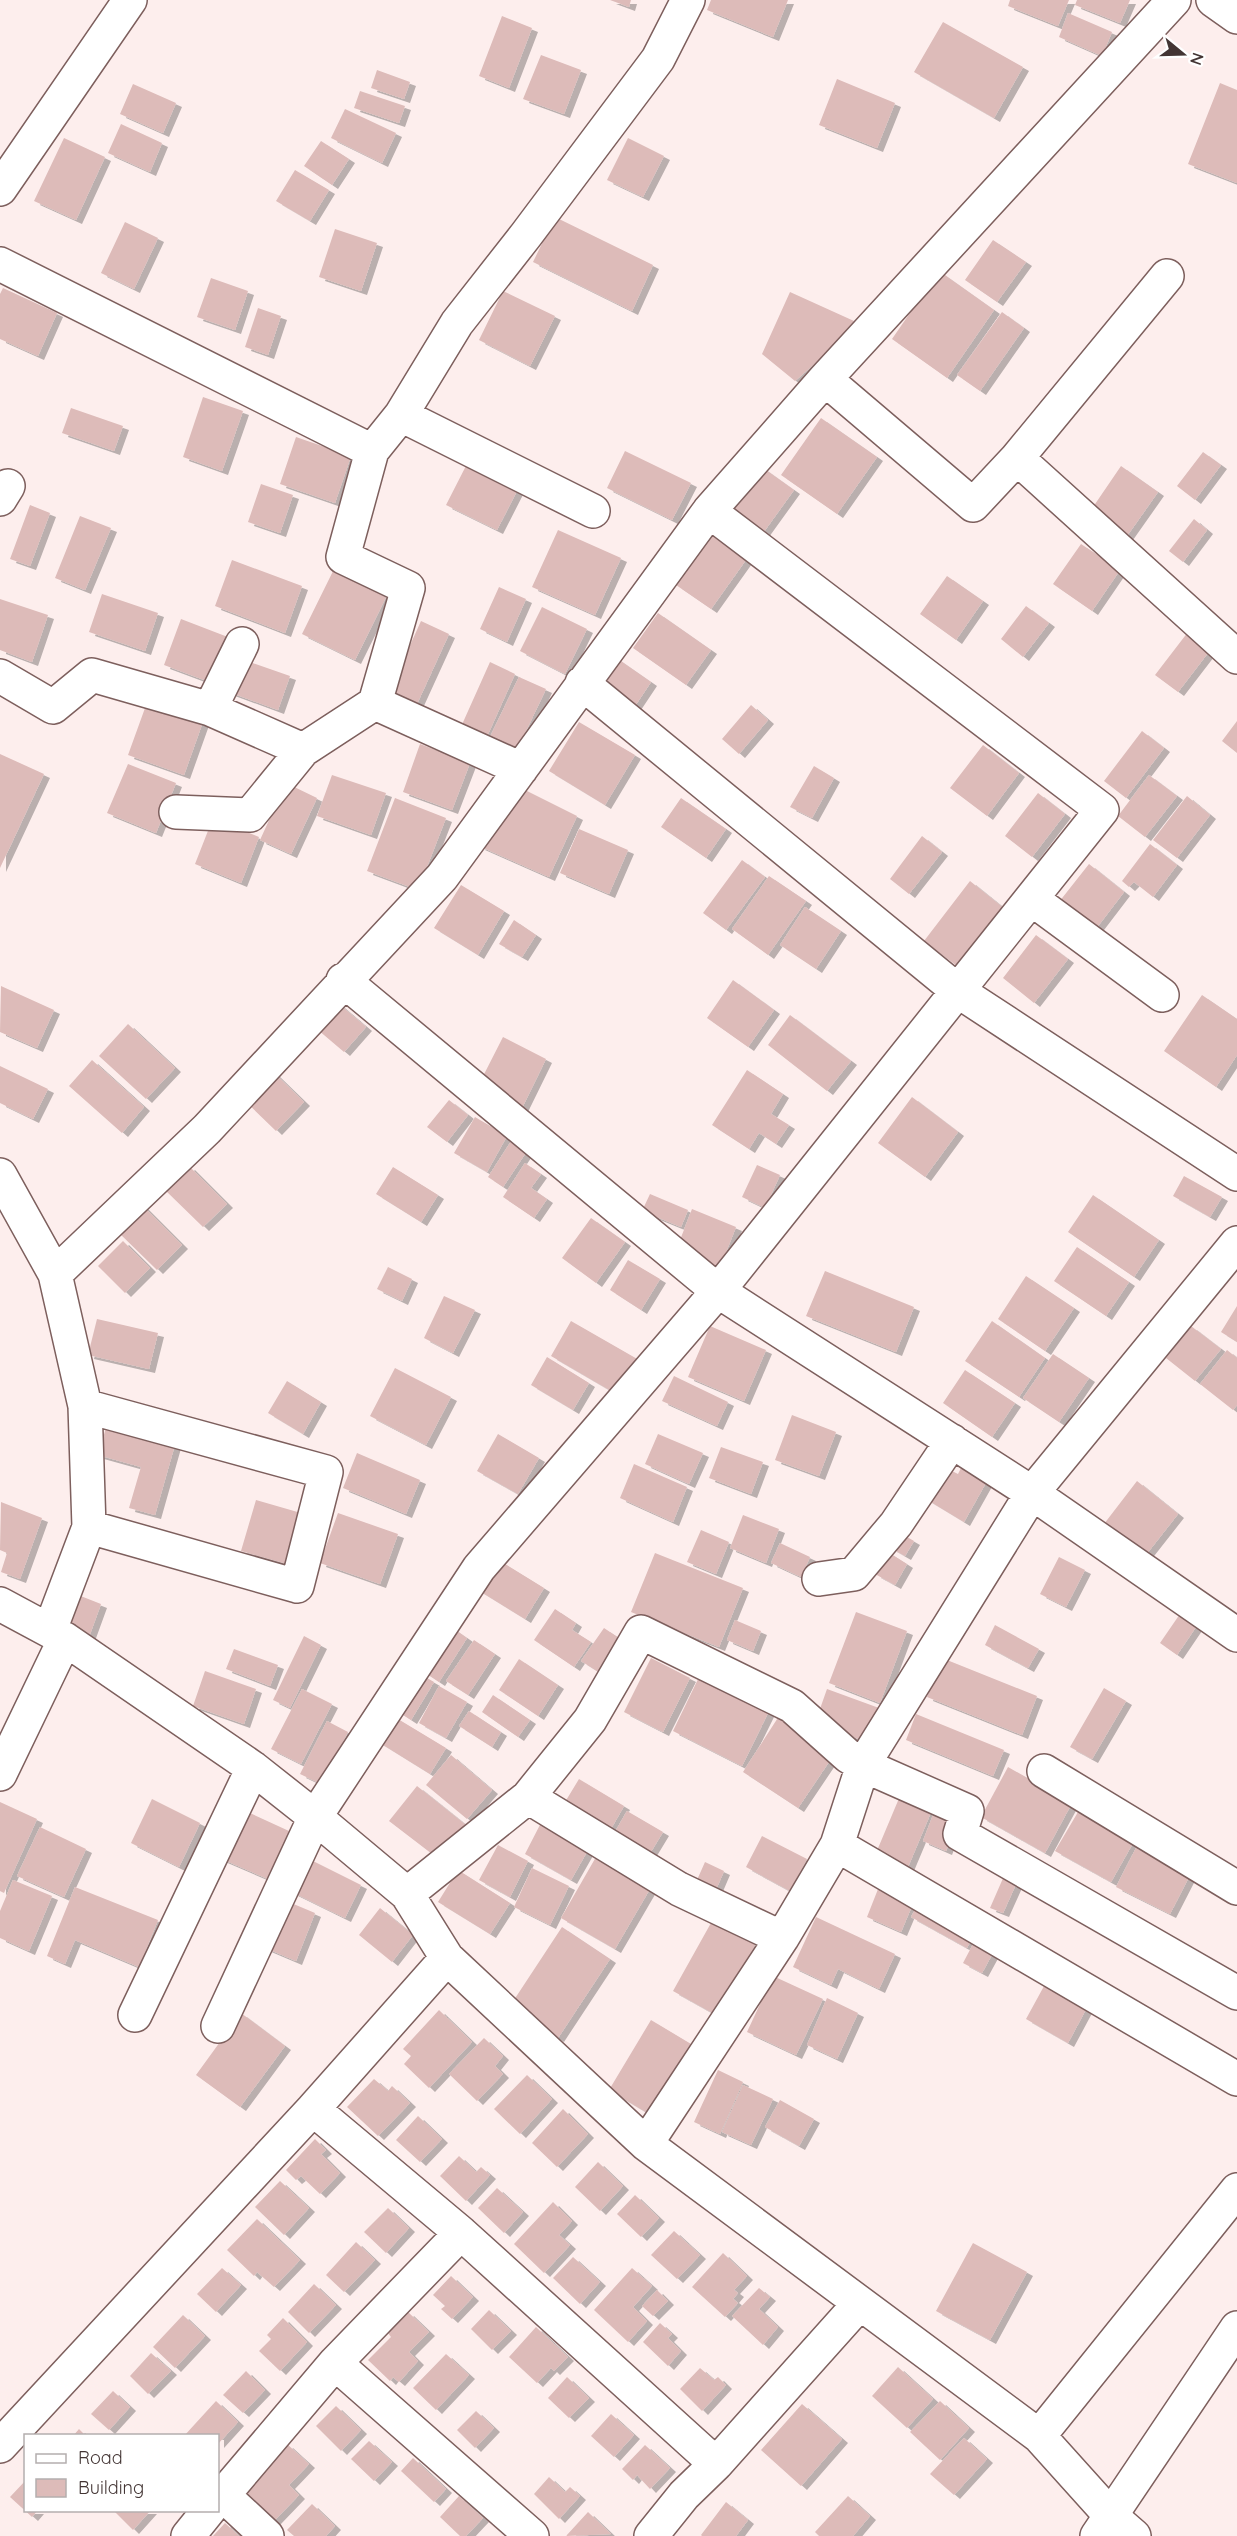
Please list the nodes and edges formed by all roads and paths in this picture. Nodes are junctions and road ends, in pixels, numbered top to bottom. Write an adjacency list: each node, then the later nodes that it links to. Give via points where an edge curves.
1 (130, 0): 6 (street)
2 (688, 0): 10 (street, via 658,59 457,323)
3 (1174, 0): 9 (street)
4 (1213, 0): 5 (street)
5 (1237, 16)
6 (0, 188)
7 (0, 264): 11 (street)
8 (1167, 276): 12 (street)
9 (825, 379): 12 (street, via 973,505); 14 (street)
10 (401, 415): 11 (street); 13 (street)
11 (372, 451): 19 (street, via 343,557 408,588)
12 (1017, 458): 16 (street)
13 (593, 511)
14 (708, 511): 18 (street); 24 (street, via 1102,810)
15 (242, 644): 20 (street)
16 (1237, 657)
17 (0, 676): 20 (street, via 52,707 92,675)
18 (582, 683): 22 (street); 26 (street)
19 (375, 703): 21 (street); 22 (street)
20 (210, 709): 21 (street)
21 (303, 750): 23 (street, via 250,815)
22 (521, 769): 25 (street, via 442,877)
23 (176, 812)
24 (1033, 900): 26 (street); 27 (street)
25 (343, 980): 31 (street, via 207,1129); 32 (street)
26 (958, 991): 28 (street); 32 (street)
27 (1162, 995)
28 (1237, 1174)
29 (0, 1175): 31 (street)
30 (1237, 1243): 35 (street)
31 (55, 1274): 33 (street)
32 (718, 1291): 34 (street); 46 (street, via 479,1568)
33 (85, 1406): 36 (street); 36 (street, via 326,1472 297,1586)
34 (952, 1441): 35 (street); 37 (street, via 896,1524 854,1574)
35 (1032, 1493): 40 (street); 41 (street)
36 (90, 1527): 39 (street)
37 (819, 1579)
38 (0, 1605): 39 (street)
39 (57, 1635): 42 (street); 44 (street)
40 (1237, 1635)
41 (863, 1765): 45 (street, via 792,1706 641,1632 590,1720); 47 (street); 52 (street, via 967,1811 960,1834)
42 (253, 1768): 46 (street); 53 (street)
43 (1044, 1771): 48 (street)
44 (0, 1774)
45 (528, 1797): 49 (street); 50 (street, via 679,1889)
46 (315, 1816): 49 (street); 54 (street)
47 (837, 1845): 50 (street); 55 (street)
48 (1237, 1888)
49 (406, 1894): 51 (street)
50 (782, 1938): 57 (street)
51 (447, 1958): 56 (street); 57 (street)
52 (1237, 1993)
53 (135, 2015)
54 (218, 2026)
55 (1237, 2079)
56 (313, 2109): 59 (street); 64 (street)
57 (646, 2144): 60 (street)
58 (1237, 2190): 63 (street)
59 (461, 2233): 62 (street); 65 (street)
60 (860, 2303): 63 (street); 65 (street)
61 (1237, 2328): 69 (street)
62 (335, 2362): 66 (street); 72 (street)
63 (1039, 2436): 69 (street)
64 (0, 2446)
65 (716, 2464): 73 (street)
66 (219, 2500)
67 (219, 2503): 71 (street)
68 (208, 2512): 70 (street)
69 (1114, 2530)
70 (188, 2536)
71 (267, 2536)
72 (532, 2536)
73 (651, 2536)

